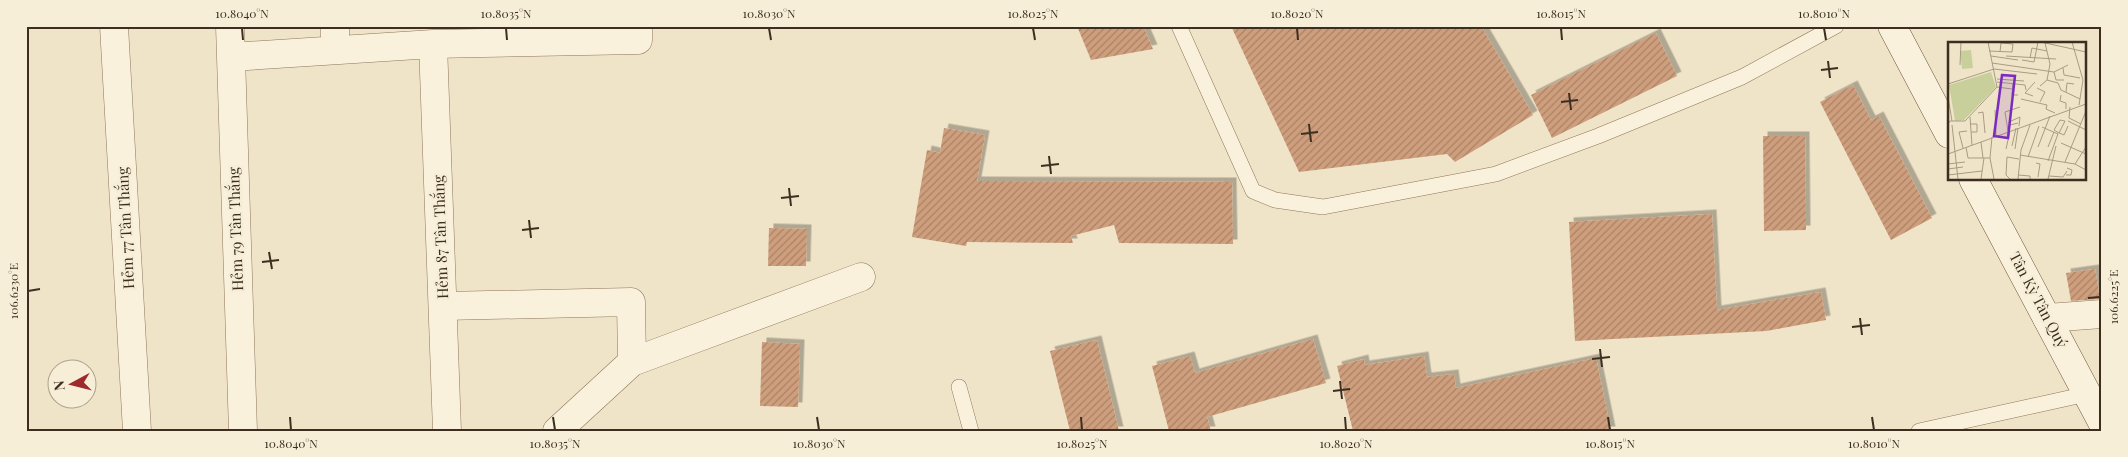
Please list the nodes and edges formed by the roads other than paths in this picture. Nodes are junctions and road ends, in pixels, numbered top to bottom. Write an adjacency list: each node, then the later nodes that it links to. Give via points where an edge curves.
1 (114, 26): 21 (street, Hẻm 77 Tân Thắng)
2 (230, 26): 10 (street, Hẻm 79 Tân Thắng)
3 (638, 26): 7 (street, via 638,40)
4 (1179, 26): 5 (lane, via 1253,191 1275,200 1323,207 1496,174 1742,77)
5 (1836, 26)
6 (1892, 26): 11 (street)
7 (519, 34): 9 (street)
8 (335, 38): 9 (street); 10 (street)
9 (433, 44): 14 (street, Hẻm 87 Tân Thắng)
10 (231, 56): 22 (street, Hẻm 79 Tân Thắng)
11 (1948, 132)
12 (1974, 180): 16 (street, Tân Kỳ Tân Quý)
13 (861, 277): 17 (street)
14 (444, 306): 17 (street, via 631,302); 23 (street, Hẻm 87 Tân Thắng)
15 (2102, 314): 16 (street)
16 (2047, 318): 19 (street, Tân Kỳ Tân Quý)
17 (632, 362): 24 (street)
18 (959, 387): 25 (lane)
19 (2087, 394): 20 (street, Tân Kỳ Tân Quý); 26 (lane)
20 (2102, 422)
21 (137, 431)
22 (243, 431)
23 (447, 431)
24 (557, 431)
25 (970, 431)
26 (1919, 431)

